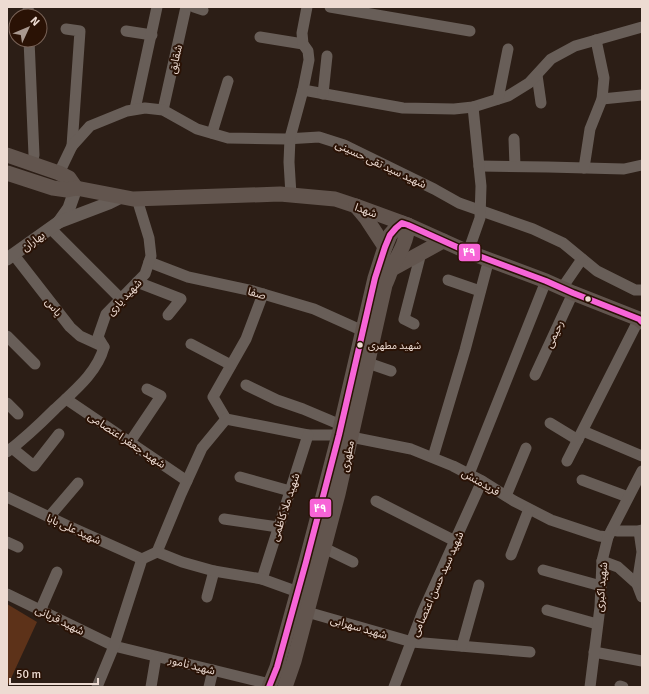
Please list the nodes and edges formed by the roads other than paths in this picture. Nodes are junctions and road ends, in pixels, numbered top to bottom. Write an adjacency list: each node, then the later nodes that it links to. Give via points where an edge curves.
1 (157, 7): 9 (street)
2 (186, 7): 26 (street, شقایق)
3 (308, 7): 12 (street, via 302,33)
4 (330, 7): 8 (street)
5 (642, 27): 11 (street)
6 (66, 29): 30 (street, via 80,31)
7 (126, 31): 9 (street)
8 (470, 31)
9 (152, 35): 25 (street)
10 (260, 37): 12 (street)
11 (596, 40): 16 (street, via 575,46 551,59); 22 (street, via 604,78)
12 (303, 44): 18 (street, via 309,60)
13 (29, 48): 32 (street, via 34,155)
14 (508, 49): 21 (street)
15 (327, 56): 19 (street)
16 (536, 75): 21 (street, via 529,83); 23 (street)
17 (228, 81): 27 (street)
18 (303, 90): 19 (street); 28 (street)
19 (323, 94): 24 (street, via 402,108 454,110)
20 (642, 95): 22 (street)
21 (498, 99): 24 (street)
22 (602, 99): 36 (street, via 590,129)
23 (541, 103)
24 (473, 107): 34 (street)
25 (135, 109): 26 (street, شهید سید تقی حسینی); 30 (street, شهید سید تقی حسینی, via 90,126)
26 (163, 110): 27 (street, شهید سید تقی حسینی, via 197,129)
27 (212, 133): 28 (street, شهید سید تقی حسینی, via 228,138)
28 (290, 138): 40 (street); 44 (street, شهید سید تقی حسینی, via 319,137 344,145 459,204)
29 (514, 139): 35 (street)
30 (72, 146): 38 (street, شهید سید تقی حسینی)
31 (7, 155): 32 (main road)
32 (32, 163): 38 (main road)
33 (642, 165): 36 (street, via 624,169)
34 (479, 166): 35 (street); 44 (street)
35 (515, 166): 36 (street)
36 (584, 168)
37 (7, 173): 39 (main road, شهدا, via 54,188)
38 (59, 173): 39 (main road, via 69,178)
39 (76, 188): 41 (main road, شهدا); 46 (street, via 69,208)
40 (291, 195): 42 (main road, شهدا); 43 (main road, شهدا, via 335,199)
41 (121, 197): 42 (main road, شهدا); 46 (street)
42 (137, 199): 54 (street, شهید یاری, via 149,238)
43 (356, 206): 45 (main road, شهدا); 48 (main road)
44 (480, 210): 49 (street, via 480,218); 53 (street, شهید سید تقی حسینی, via 563,243)
45 (405, 224): 47 (main road, شهدا); 48 (main road, مطهری, via 396,228); 55 (main road, مطهری, via 408,233 406,240)
46 (55, 225): 51 (street, بهاران); 63 (street)
47 (443, 241): 49 (main road, شهدا); 50 (main road)
48 (385, 247): 67 (main road, مطهری)
49 (468, 252): 52 (main road, شهدا)
50 (421, 253): 55 (main road); 66 (street, via 404,319)
51 (10, 257): 70 (street, یاس, via 70,327 80,336)
52 (489, 259): 58 (main road, شهدا); 60 (street)
53 (582, 259): 59 (street, شهید سید تقی حسینی, via 597,271 634,290); 61 (street, رحیمی)
54 (149, 262): 57 (street, شهید یاری, via 145,274); 62 (street, صفا, via 188,277)
55 (392, 269): 71 (main road, مطهری, via 385,285)
56 (448, 280): 60 (street)
57 (137, 282): 63 (street, شهید یاری); 64 (street, via 181,299)
58 (546, 282): 61 (main road, شهدا); 94 (street)
59 (642, 290)
60 (480, 291): 91 (street)
61 (567, 291): 65 (main road, شهدا); 75 (street, رحیمی)
62 (263, 294): 67 (street, صفا, via 314,309); 73 (street, via 246,339)
63 (121, 299): 70 (street, شهید یاری, via 106,314 98,337)
64 (168, 315)
65 (641, 320): 86 (street)
66 (414, 324)
67 (363, 331): 83 (main road, مطهری)
68 (7, 336): 72 (street)
69 (191, 344): 73 (street)
70 (104, 347): 78 (street, via 101,357 83,382)
71 (368, 363): 74 (street); 83 (main road, مطهری)
72 (35, 364)
73 (231, 365): 81 (street, via 213,397)
74 (391, 371)
75 (535, 376)
76 (246, 385): 83 (street, via 303,409)
77 (147, 389): 87 (street, via 161,396)
78 (66, 399): 87 (street, شهید جعفر اعتصامی); 89 (street)
79 (7, 403): 80 (street)
80 (18, 414)
81 (226, 419): 85 (street); 97 (street, via 202,448)
82 (550, 423): 86 (street)
83 (344, 432): 85 (street); 91 (street, فریدمنش); 114 (main road, مطهری, via 338,494); 127 (main road, مطهری)
84 (59, 434): 89 (street, via 34,466)
85 (308, 435): 100 (street, شهید ملا کاظمی)
86 (580, 436): 90 (street); 92 (street)
87 (130, 442): 97 (street, شهید جعفر اعتصامی)
88 (526, 448): 101 (street)
89 (10, 450)
90 (642, 456)
91 (432, 457): 94 (street, فریدمنش)
92 (567, 461)
93 (642, 471): 103 (street, شهید اکبری)
94 (469, 474): 98 (street, فریدمنش)
95 (240, 477): 100 (street)
96 (582, 480): 103 (street)
97 (187, 481): 115 (street)
98 (482, 482): 101 (street, فریدمنش); 112 (street, شهید سید حسن اعتصامی)
99 (78, 483): 106 (street)
100 (290, 491): 108 (street, شهید ملا کاظمی)
101 (506, 496): 105 (street, فریدمنش)
102 (7, 497): 106 (street, شهید علی بابا)
103 (628, 497): 110 (street, شهید اکبری)
104 (376, 501): 112 (street)
105 (529, 509): 110 (street, فریدمنش, via 551,520 599,536); 116 (street)
106 (49, 517): 117 (street, شهید علی بابا)
107 (224, 519): 108 (street)
108 (278, 528): 123 (street, شهید ملا کاظمی)
109 (640, 530): 110 (street, فریدمنش); 124 (street, via 642,552)
110 (610, 534): 118 (street, شهید اکبری)
111 (7, 542): 113 (street)
112 (455, 542): 135 (street, شهید سید حسن اعتصامی, via 423,611)
113 (18, 547)
114 (324, 548): 119 (street); 133 (main road, مطهری)
115 (157, 552): 117 (street); 121 (street)
116 (511, 555)
117 (142, 559): 136 (street)
118 (602, 561): 124 (street, via 618,567); 126 (street, شهید اکبری)
119 (353, 562)
120 (543, 570): 126 (street)
121 (214, 571): 123 (street); 129 (street)
122 (57, 572): 132 (street)
123 (262, 579): 127 (street)
124 (637, 584): 130 (street)
125 (479, 585): 137 (street)
126 (601, 586): 134 (street, شهید اکبری)
127 (298, 592): 143 (main road, مطهری, via 277,667)
128 (7, 594): 132 (street, شهید قربانی)
129 (207, 597)
130 (642, 597)
131 (547, 610): 134 (street)
132 (40, 611): 136 (street, شهید قربانی)
133 (307, 612): 135 (street, شهید سهرابی); 143 (main road, مطهری, via 294,661)
134 (597, 624): 139 (street, شهید اکبری)
135 (412, 642): 137 (street, شهید سهرابی); 147 (street, شهید سید حسن اعتصامی)
136 (114, 646): 140 (street, شهید نامور); 144 (street)
137 (462, 646): 138 (street, شهید سهرابی)
138 (530, 652)
139 (594, 652): 141 (street); 148 (street, شهید اکبری)
140 (156, 657): 142 (street, شهید نامور); 145 (street)
141 (642, 661)
142 (213, 670): 143 (street, شهید نامور); 146 (street)
143 (275, 686)
144 (97, 687)
145 (151, 687)
146 (209, 687)
147 (394, 687)
148 (590, 687)

